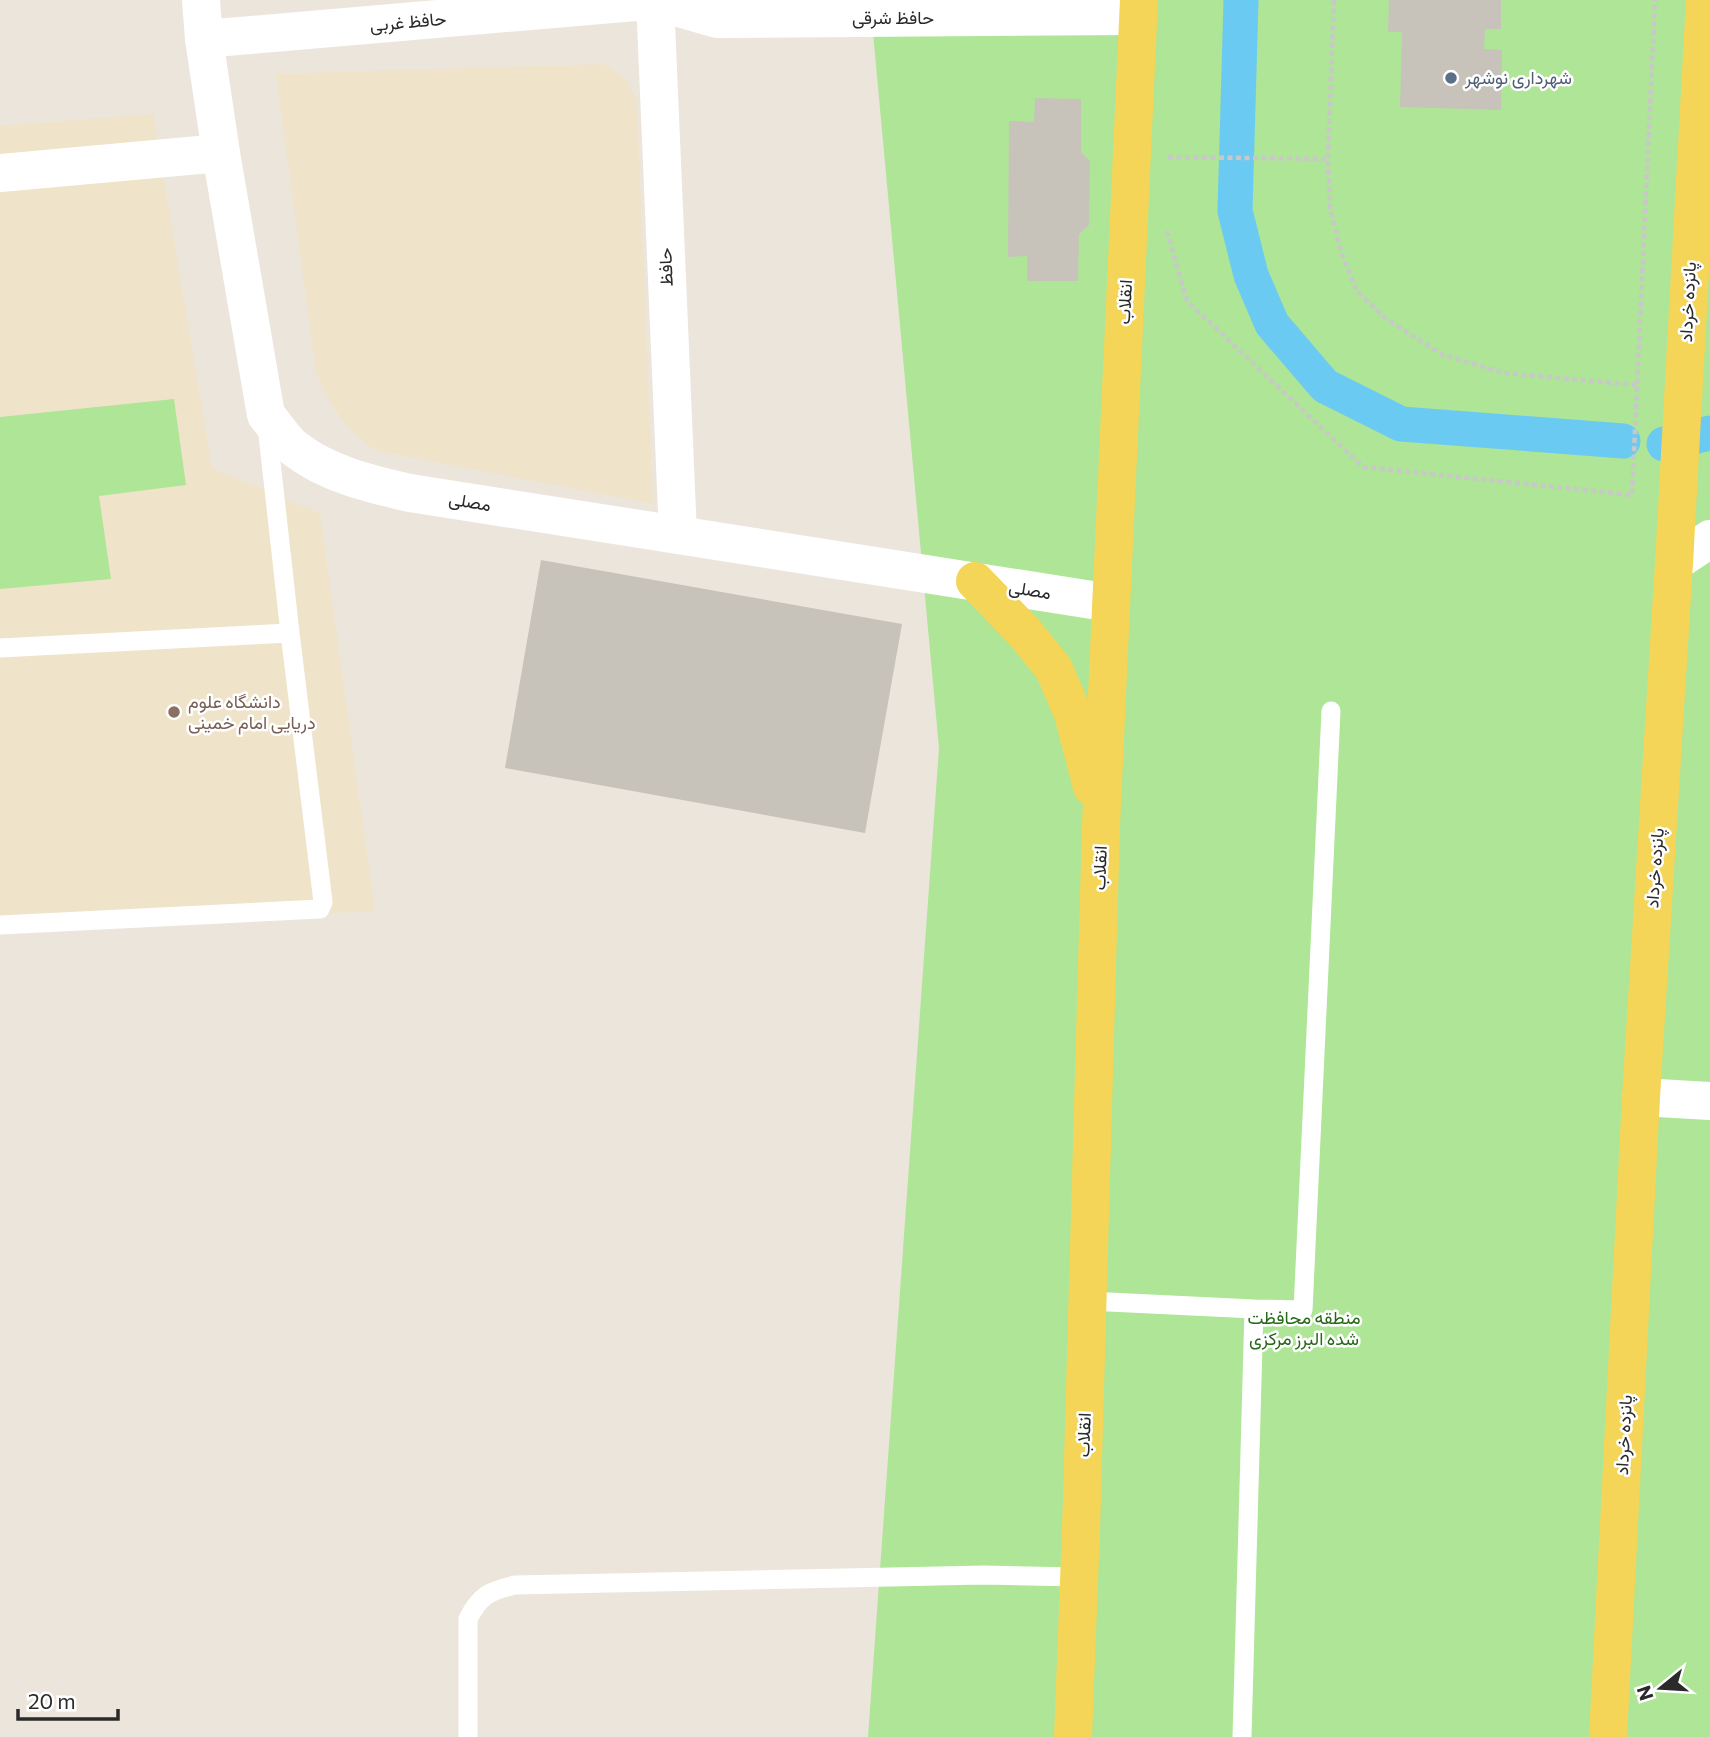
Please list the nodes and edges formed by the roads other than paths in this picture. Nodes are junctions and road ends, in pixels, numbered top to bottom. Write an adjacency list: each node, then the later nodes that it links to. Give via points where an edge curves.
1 (201, 0): 6 (street)
2 (656, 0): 5 (street, حافظ شرقی, via 717,19); 6 (street, حافظ غربی); 10 (street, حافظ)
3 (1705, 0): 12 (main road, پانزده خرداد)
4 (1138, 8): 5 (street, حافظ شرقی); 14 (main road, انقلاب)
5 (889, 9)
6 (204, 39): 7 (street)
7 (221, 153): 8 (street); 9 (street)
8 (0, 173)
9 (266, 415): 10 (street, مصلی, via 293,447 328,469 370,484); 15 (lane)
10 (678, 534): 13 (street, مصلی)
11 (1710, 539): 12 (street)
12 (1674, 563): 20 (main road, پانزده خرداد)
13 (975, 581): 14 (street, مصلی); 18 (main road, via 1054,669 1073,714)
14 (1111, 603): 18 (main road, انقلاب)
15 (290, 634): 16 (lane); 19 (lane, via 323,902 320,909)
16 (0, 648)
17 (1331, 711): 23 (lane, via 1303,1310)
18 (1101, 825): 22 (main road, انقلاب)
19 (0, 925)
20 (1641, 1097): 21 (street); 28 (main road, پانزده خرداد)
21 (1710, 1101)
22 (1088, 1301): 23 (lane); 24 (main road, انقلاب)
23 (1254, 1309): 27 (lane)
24 (1079, 1577): 25 (lane, via 929,1576 500,1588 485,1595 468,1619); 26 (main road, انقلاب)
25 (468, 1737)
26 (1073, 1737)
27 (1242, 1737)
28 (1608, 1737)

